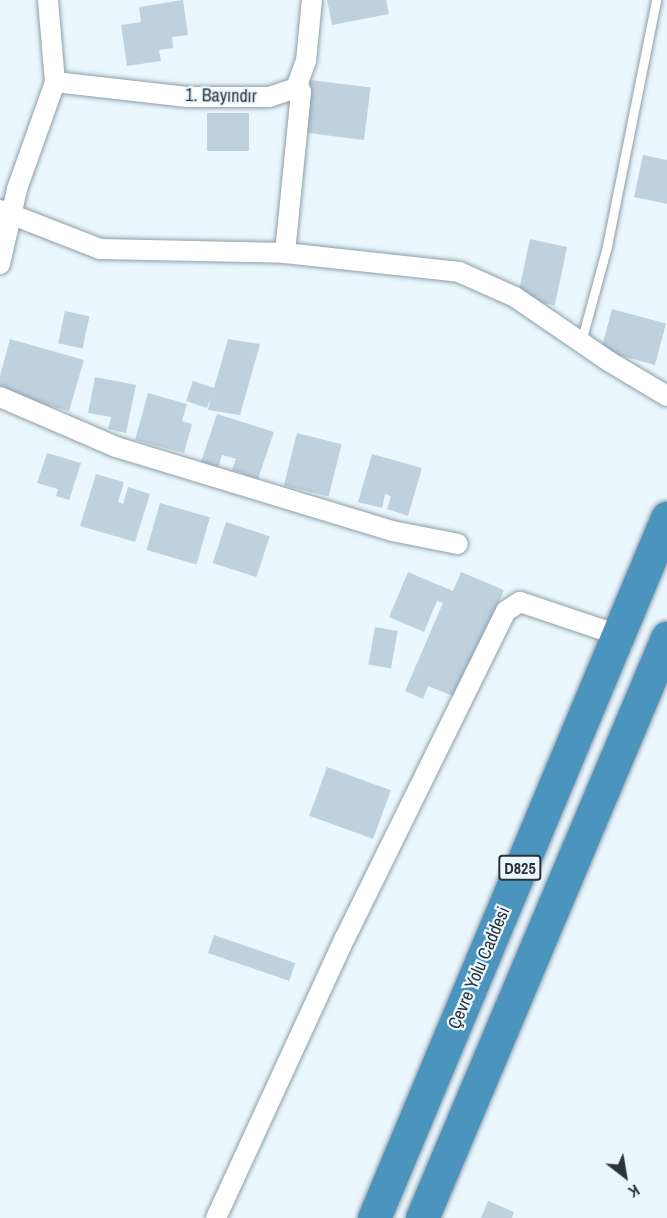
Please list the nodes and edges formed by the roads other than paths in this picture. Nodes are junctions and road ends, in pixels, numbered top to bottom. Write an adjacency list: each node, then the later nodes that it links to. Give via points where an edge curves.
1 (48, 0): 4 (street)
2 (312, 0): 5 (street, via 306,61)
3 (656, 0): 9 (lane, via 607,246)
4 (55, 82): 5 (street, 1. Bayındır, via 187,97 269,97); 6 (street)
5 (298, 84): 7 (street, via 301,92)
6 (6, 211): 7 (street, via 100,249); 8 (street)
7 (285, 253): 9 (street, via 459,272 515,297)
8 (0, 264)
9 (581, 342): 10 (street)
10 (667, 396)
11 (0, 398): 13 (street, via 116,447 392,531)
12 (667, 518): 14 (highway, Çevre Yolu Caddesi / D825)
13 (458, 544)
14 (618, 635): 16 (street, via 520,602 506,611 345,938); 17 (highway, Çevre Yolu Caddesi / D825)
15 (667, 638): 18 (highway, D825)
16 (216, 1218)
17 (374, 1218)
18 (422, 1218)

